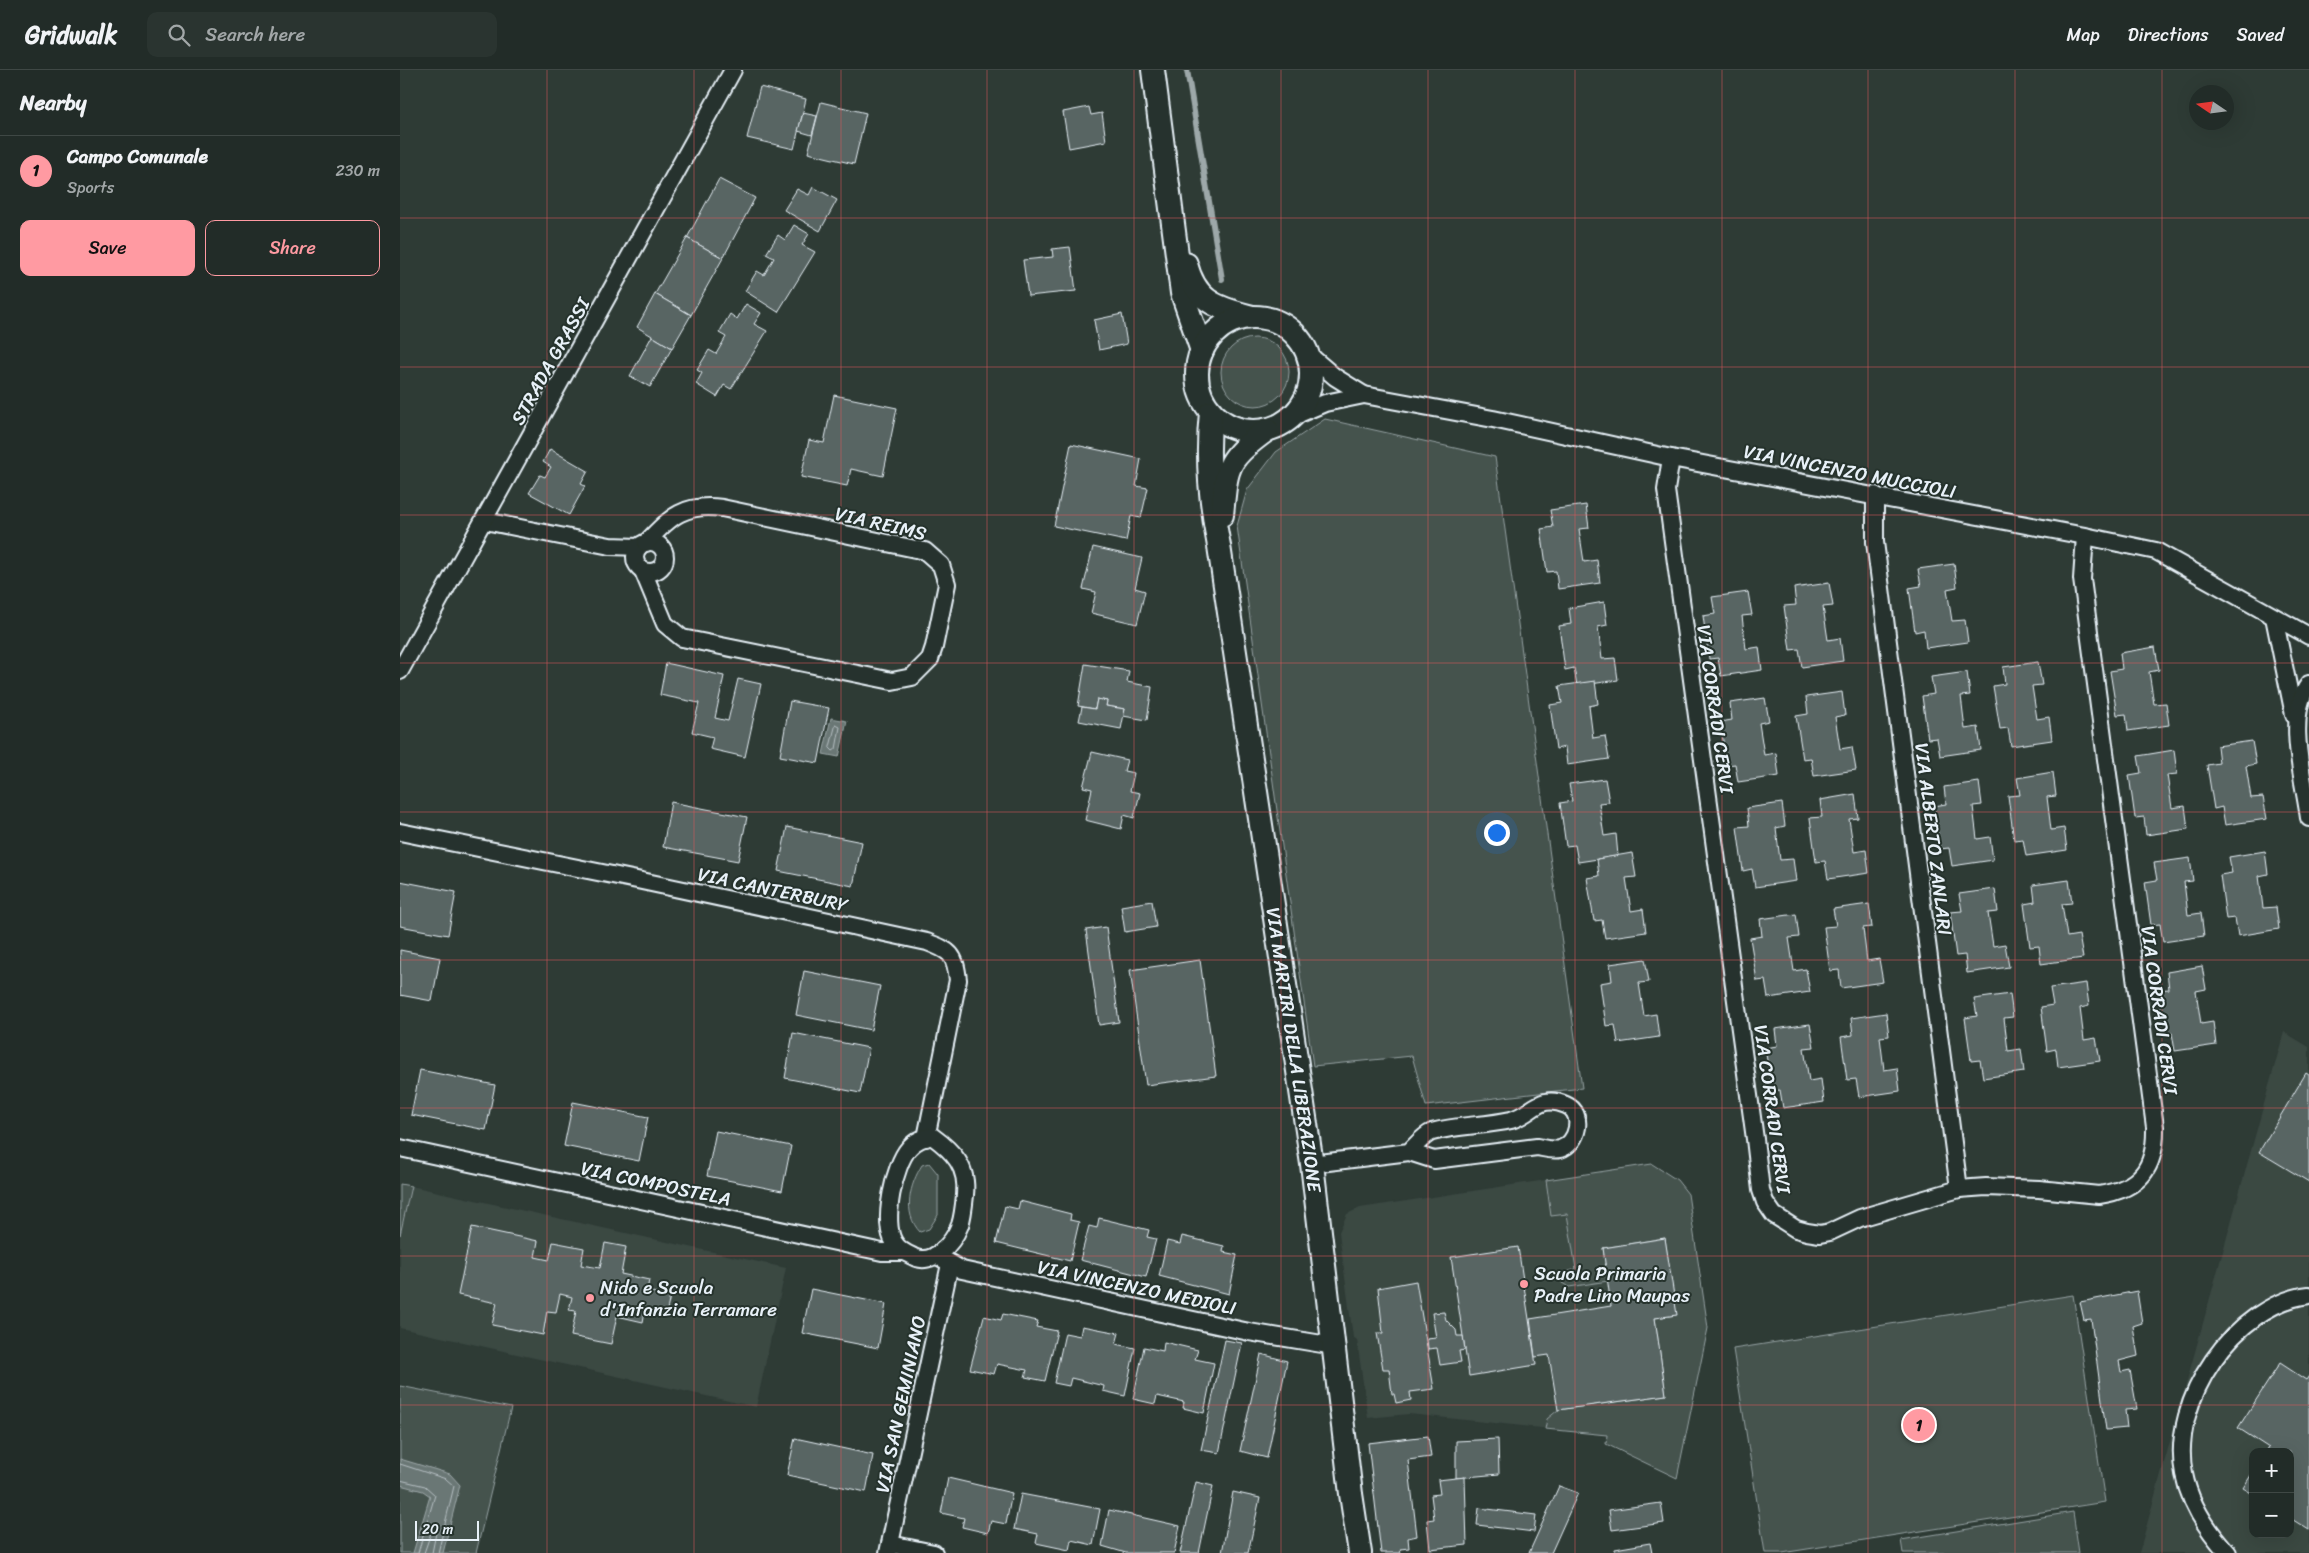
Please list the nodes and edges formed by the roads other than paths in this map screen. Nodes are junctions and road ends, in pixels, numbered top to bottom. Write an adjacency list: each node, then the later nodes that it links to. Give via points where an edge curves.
1 (733, 70): 14 (street, STRADA GRASSI)
2 (1153, 70): 3 (street, VIA MARTIRI DELLA LIBERAZIONE)
3 (1171, 210): 4 (street, VIA MARTIRI DELLA LIBERAZIONE, via 1190,279 1199,294 1211,303); 5 (street, VIA MARTIRI DELLA LIBERAZIONE, via 1182,294)
4 (1252, 317): 5 (street, VIA MARTIRI DELLA LIBERAZIONE, via 1222,326); 6 (street, VIA MARTIRI DELLA LIBERAZIONE, via 1270,319 1286,326)
5 (1202, 351): 8 (street, VIA MARTIRI DELLA LIBERAZIONE, via 1198,382 1202,398)
6 (1308, 354): 7 (street, via 1335,377); 9 (street, VIA MARTIRI DELLA LIBERAZIONE, via 1312,371 1310,388)
7 (1364, 395): 9 (street, via 1325,402); 11 (street, VIA VINCENZO MUCCIOLI, via 1493,419)
8 (1211, 412): 10 (street, VIA MARTIRI DELLA LIBERAZIONE, via 1236,428 1251,432); 16 (street, VIA MARTIRI DELLA LIBERAZIONE, via 1208,473)
9 (1292, 417): 10 (street, VIA MARTIRI DELLA LIBERAZIONE)
10 (1267, 430): 16 (street, VIA MARTIRI DELLA LIBERAZIONE, via 1244,447 1227,472)
11 (1670, 458): 12 (street, VIA VINCENZO MUCCIOLI); 31 (street, VIA CORRADI CERVI, via 1666,490 1756,1139 1760,1190 1774,1216 1802,1230 1820,1234 1860,1218)
12 (1875, 495): 15 (street, VIA VINCENZO MUCCIOLI); 31 (street, VIA ALBERTO ZANLARI, via 1875,542)
13 (682, 511): 17 (street, VIA REIMS); 18 (street, via 668,537); 19 (street, VIA REIMS, via 703,505 722,508 924,552 941,565 947,584 934,647 930,659 912,678 892,681 682,638 666,624)
14 (484, 521): 17 (street); 22 (street, STRADA GRASSI)
15 (2085, 536): 20 (street, VIA VINCENZO MUCCIOLI, via 2156,552); 31 (street, VIA CORRADI CERVI, via 2082,579 2156,1145 2138,1180 2115,1193 2099,1195 1986,1187)
16 (1219, 546): 30 (street, VIA MARTIRI DELLA LIBERAZIONE)
17 (641, 555): 18 (street, via 653,572); 18 (street, via 659,545); 19 (street, VIA REIMS)
18 (662, 560): 19 (street)
19 (657, 606)
20 (2274, 617): 21 (street, VIA VINCENZO MUCCIOLI); 24 (street)
21 (2309, 636)
22 (400, 671)
23 (2309, 684): 24 (street, via 2299,703)
24 (2296, 722): 25 (street)
25 (2309, 818)
26 (400, 832): 27 (street, VIA CANTERBURY, via 656,884 947,949 956,964 958,980)
27 (926, 1138): 32 (street, via 908,1148 893,1186 888,1218 894,1242); 33 (street, via 932,1136 951,1151 966,1181 960,1226 946,1248)
28 (400, 1148): 32 (street, VIA COMPOSTELA, via 882,1252)
29 (1409, 1152): 29 (street, via 1434,1160 1537,1147 1560,1149 1570,1143 1577,1132 1578,1120 1569,1106 1553,1100 1536,1105 1525,1115 1512,1120 1431,1132); 30 (street)
30 (1312, 1164): 36 (street, VIA MARTIRI DELLA LIBERAZIONE)
31 (1959, 1189)
32 (904, 1252): 33 (street, via 916,1259 931,1258)
33 (936, 1254): 34 (street, VIA VINCENZO MEDIOLI)
34 (950, 1264): 36 (street, VIA VINCENZO MEDIOLI, via 962,1270 1249,1332); 37 (street, VIA SAN GEMINIANO)
35 (2309, 1295): 40 (street, via 2287,1299 2246,1325 2224,1346 2203,1375 2193,1398 2183,1446 2184,1474 2209,1532)
36 (1334, 1346): 39 (street, VIA MARTIRI DELLA LIBERAZIONE)
37 (889, 1548): 38 (street)
38 (934, 1553)
39 (1360, 1553)
40 (2228, 1553)

